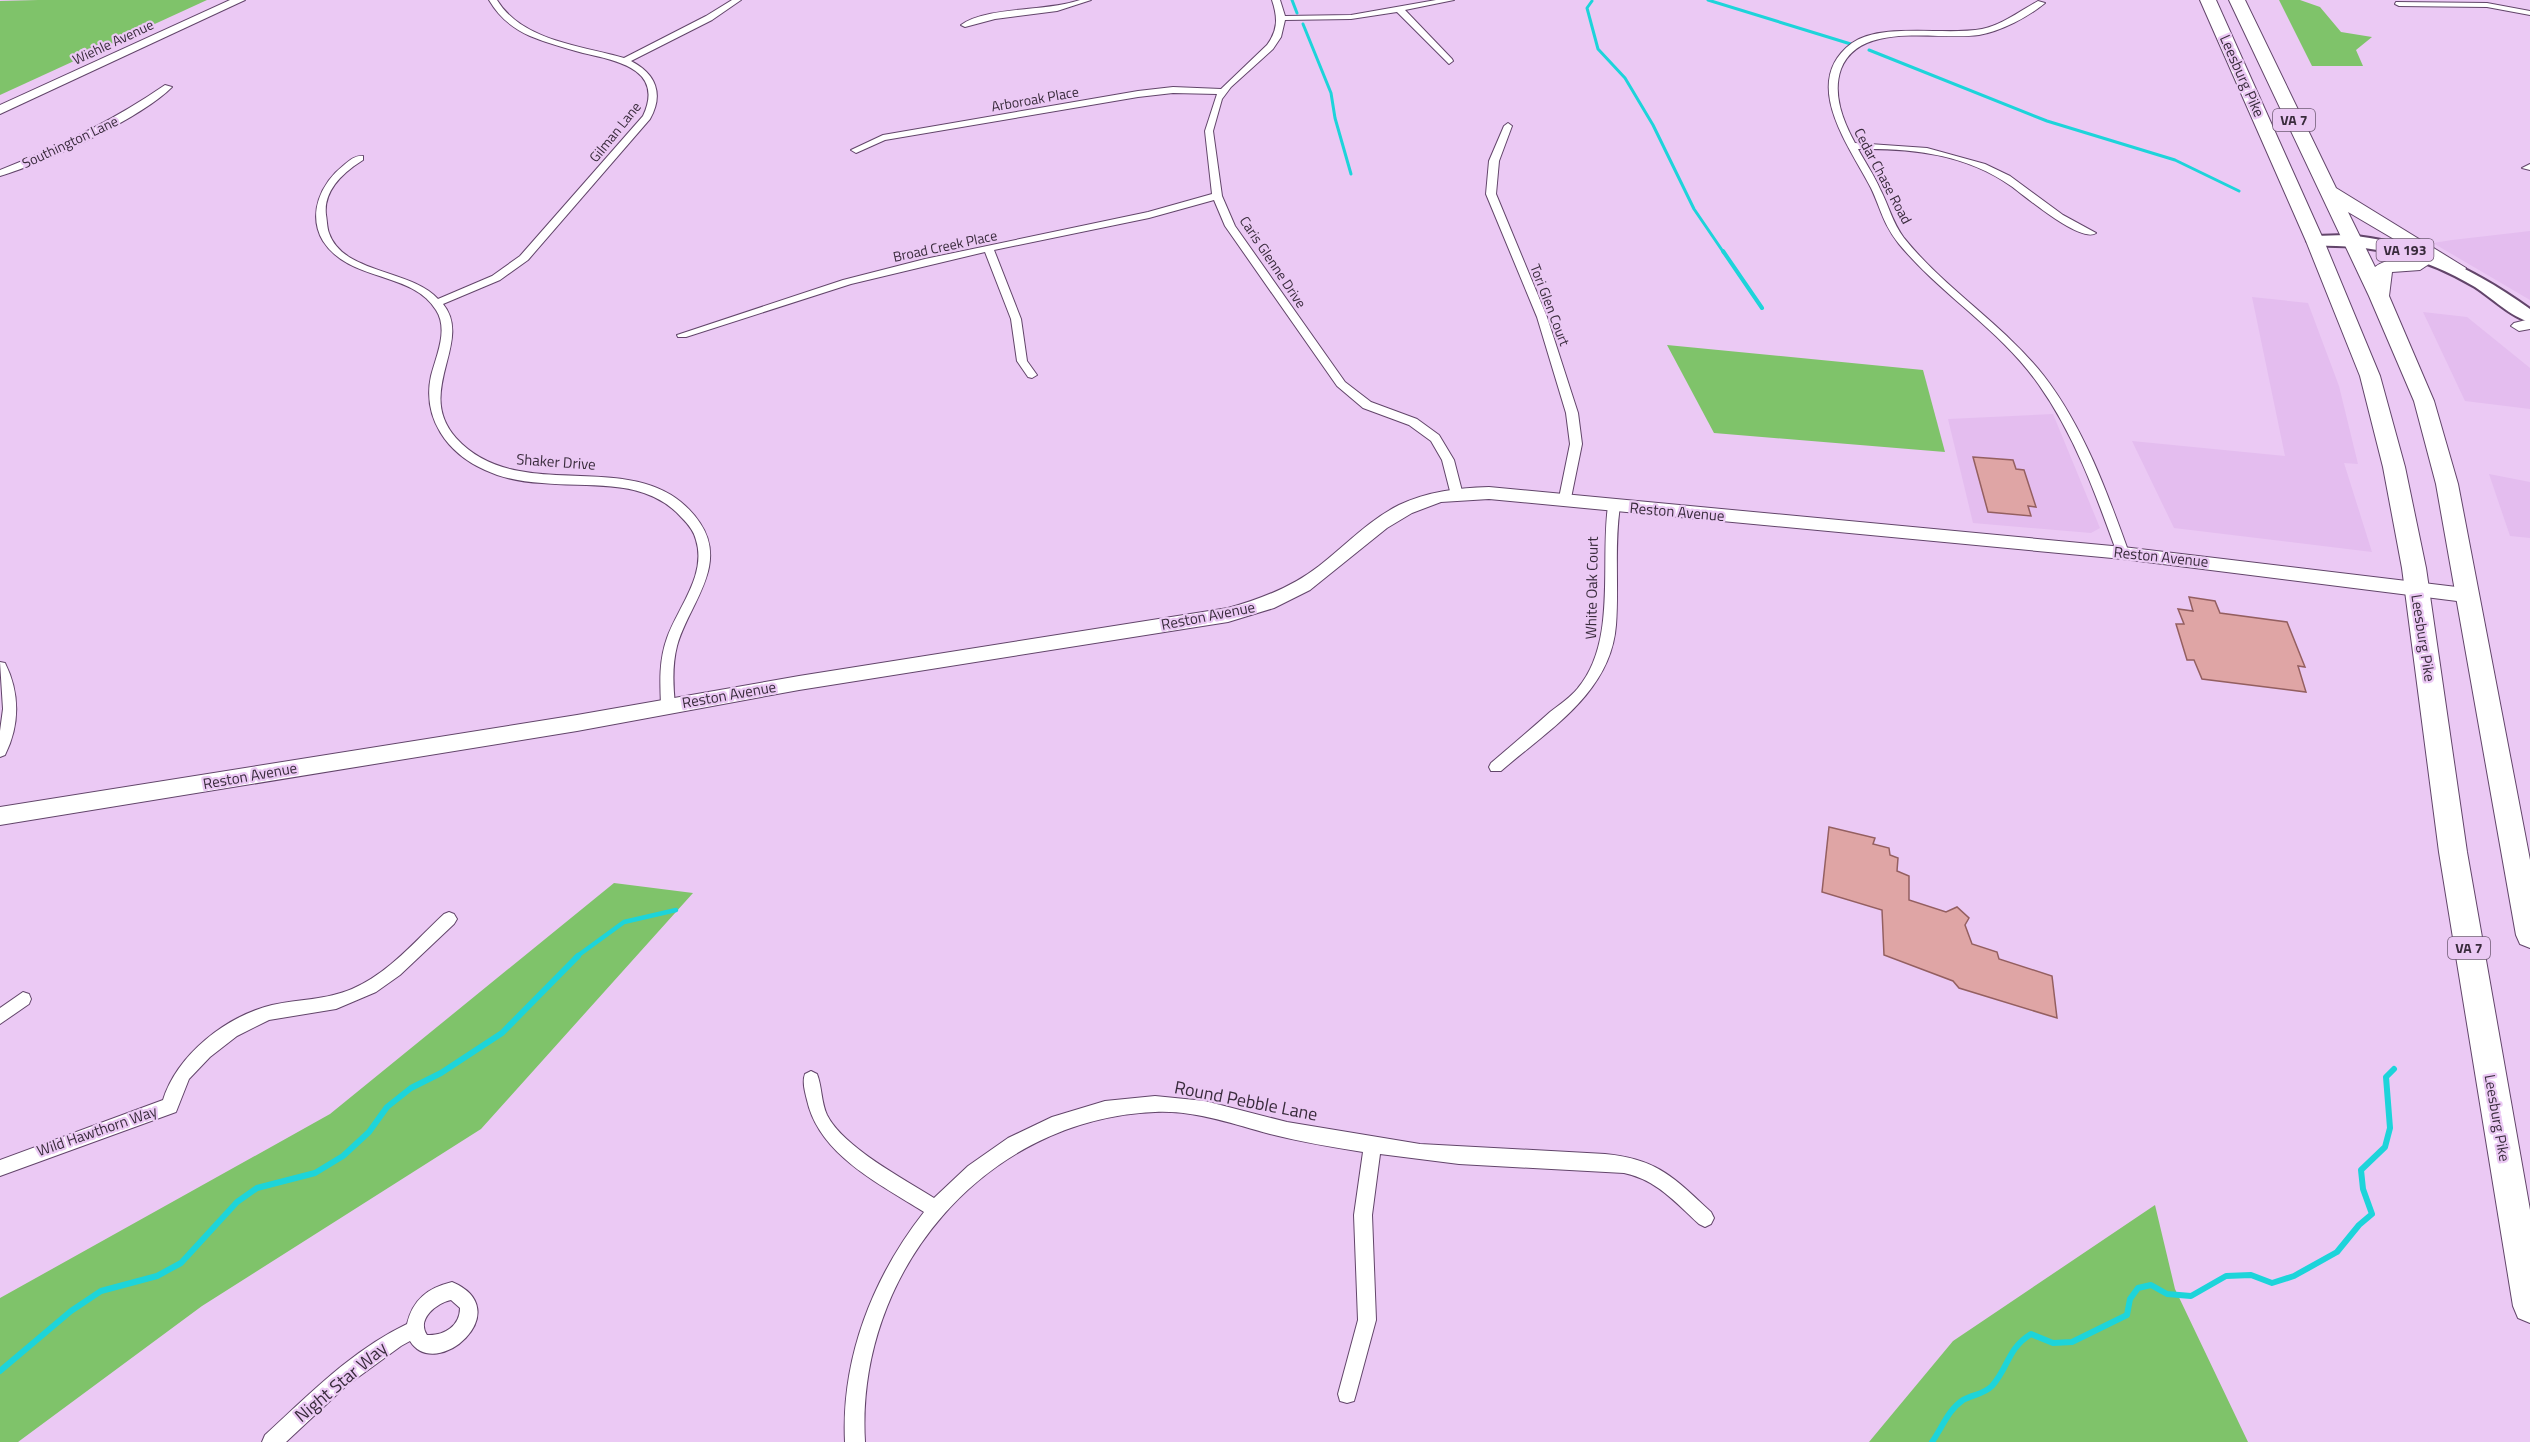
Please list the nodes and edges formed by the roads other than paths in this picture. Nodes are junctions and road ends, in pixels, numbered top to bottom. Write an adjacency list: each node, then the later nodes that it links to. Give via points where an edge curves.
1 (219, 0): 21 (street, Wiehle Avenue)
2 (239, 0): 22 (street, Wiehle Avenue)
3 (494, 0): 18 (street, Gilman Lane, via 502,16 520,28)
4 (737, 0): 18 (street)
5 (1087, 0): 16 (street, via 1068,7 986,17)
6 (1276, 0): 15 (street)
7 (1450, 0): 13 (street)
8 (2208, 0): 31 (highway, Leesburg Pike / VA 7)
9 (2222, 0): 31 (highway, via 2325,221)
10 (2237, 0): 28 (highway, Leesburg Pike / VA 7)
11 (2041, 3): 24 (street, Cedar Chase Road, via 2000,27 1981,32 1887,35 1857,43 1843,55 1833,81 1834,106)
12 (2399, 4): 14 (street, via 2487,5)
13 (1400, 10): 15 (street, via 1352,17); 17 (street)
14 (2530, 13)
15 (1282, 18): 20 (street, Caris Glenne Drive, via 1270,47)
16 (965, 25)
17 (1449, 61)
18 (625, 62): 36 (street, Gilman Lane, via 653,84 655,99 647,117 524,258 496,278)
19 (168, 87): 27 (street, Southington Lane, via 95,133)
20 (1222, 92): 25 (street, Arboroak Place, via 1173,90 1138,94 883,138); 29 (street, Caris Glenne Drive, via 1209,131)
21 (0, 100)
22 (0, 110)
23 (1508, 126): 41 (street, Tori Glen Court, via 1494,161 1491,194 1542,317 1572,413 1576,444)
24 (1851, 146): 30 (street, via 1911,147 1977,164 1999,174 2057,216); 43 (street, Cedar Chase Road, via 1876,189 1887,220 1910,250 2024,358 2070,423)
25 (856, 150)
26 (360, 158): 36 (street, via 341,171 327,189 321,211 326,236 334,249 359,267 419,290)
27 (0, 173)
28 (2327, 190): 31 (highway, Leesburg Pike / VA 7); 34 (highway)
29 (1217, 196): 32 (street, Broad Creek Place); 40 (street, Caris Glenne Drive, via 1230,226 1341,384 1367,405 1413,422 1435,438 1448,460)
30 (2091, 233)
31 (2340, 243): 33 (main road, VA 193); 34 (main road, VA 193, via 2408,250); 35 (highway, Leesburg Pike / VA 7); 44 (highway, Leesburg Pike / VA 7, via 2380,407)
32 (989, 250): 38 (street, Broad Creek Place, via 847,282); 39 (street, via 1016,319 1022,361)
33 (2420, 264): 35 (highway, via 2397,264 2383,269); 37 (main road, VA 193)
34 (2457, 268): 37 (main road, VA 193)
35 (2379, 296): 45 (highway, Leesburg Pike / VA 7, via 2418,385 2436,441)
36 (437, 303): 47 (street, Shaker Drive, via 445,316 447,331 436,378 435,413 457,448 506,473 642,487 674,502 698,529 705,559 703,575 673,636 668,656)
37 (2527, 325)
38 (682, 335)
39 (1032, 375)
40 (1457, 495): 41 (street, Reston Avenue); 47 (street, Reston Avenue, via 1438,497 1402,510 1302,587 1255,608)
41 (1565, 498): 42 (street, Reston Avenue)
42 (1614, 506): 43 (street, Reston Avenue); 49 (street, White Oak Court, via 1608,537 1610,626 1604,661 1582,693)
43 (2124, 553): 44 (street, Reston Avenue)
44 (2415, 589): 45 (street, Reston Avenue); 60 (highway, Leesburg Pike / VA 7, via 2453,852)
45 (2465, 595): 52 (highway, Leesburg Pike / VA 7)
46 (0, 667): 48 (street, via 10,693 9,725)
47 (668, 705): 50 (street, Reston Avenue)
48 (0, 752)
49 (1496, 767)
50 (0, 816)
51 (449, 919): 57 (street, Wild Hawthorn Way, via 380,982 360,994 339,1002 269,1013 236,1028 189,1068 177,1083 170,1106)
52 (2530, 934)
53 (23, 999): 54 (street)
54 (0, 1017)
55 (811, 1079): 58 (street, via 820,1119 832,1134 873,1168)
56 (1373, 1144): 58 (street, Round Pebble Lane, via 1288,1130 1191,1107 1125,1106 1084,1113 1019,1139 967,1177); 59 (street, Round Pebble Lane, via 1462,1157 1610,1162 1638,1167 1667,1183); 62 (street, via 1363,1215 1367,1320)
57 (0, 1168)
58 (935, 1209): 64 (street, Round Pebble Lane, via 909,1243 874,1313 856,1391)
59 (1705, 1218)
60 (2530, 1306)
61 (415, 1329): 63 (street, Night Star Way, via 367,1356)
62 (1347, 1394)
63 (272, 1442)
64 (855, 1442)

